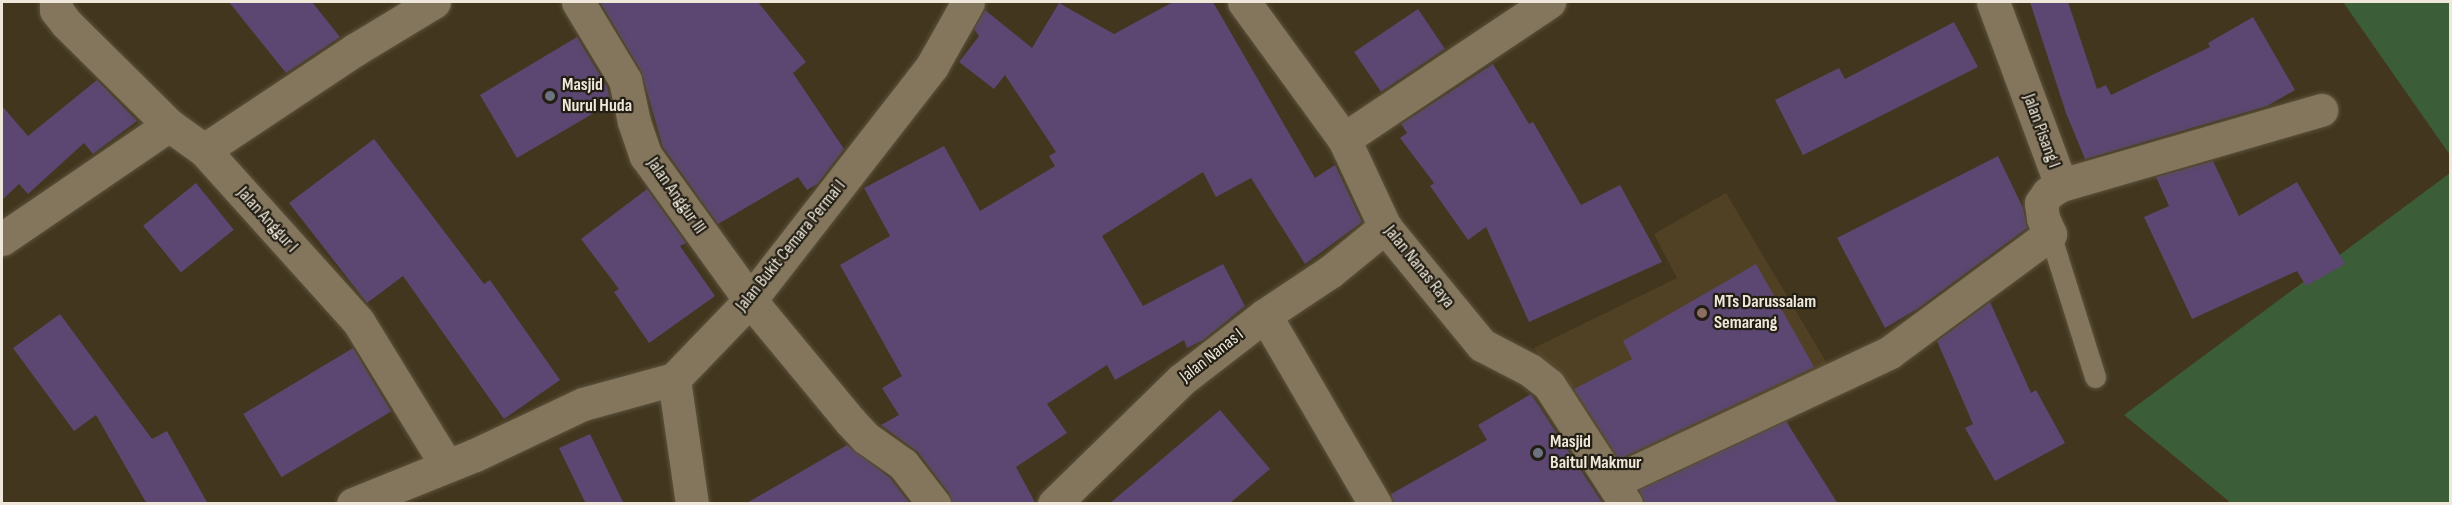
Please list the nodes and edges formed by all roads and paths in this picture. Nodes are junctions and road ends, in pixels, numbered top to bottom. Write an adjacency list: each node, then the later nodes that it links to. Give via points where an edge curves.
1 (56, 2): 9 (street, Jalan Anggur I, via 56,10 66,23)
2 (434, 2): 11 (street)
3 (578, 2): 16 (street, Jalan Anggur III, via 625,80 646,156)
4 (968, 2): 16 (street, Jalan Bukit Cemara Permai I, via 932,66)
5 (1244, 2): 10 (street, Jalan Nanas Raya)
6 (1549, 2): 10 (street)
7 (1993, 2): 12 (street, Jalan Pisang I)
8 (2321, 110): 12 (street)
9 (169, 125): 11 (street, Jalan Anggur I); 14 (street)
10 (1344, 139): 13 (street, Jalan Nanas Raya)
11 (204, 150): 20 (street, Jalan Anggur I, via 358,321)
12 (2061, 185): 15 (street, Jalan Pisang I, via 2041,203)
13 (1385, 227): 17 (street, Jalan Nanas I, via 1331,271); 21 (street, Jalan Nanas Raya, via 1482,345 1530,370 1548,385)
14 (2, 239)
15 (2041, 240): 18 (lane); 21 (street, via 1890,352)
16 (750, 300): 19 (street, Jalan Bukit Cemara Permai I); 24 (street, Jalan Anggur III, via 850,421 866,438 903,464)
17 (1265, 315): 25 (street, Jalan Nanas I, via 1181,380); 26 (street)
18 (2095, 377)
19 (674, 379): 20 (street, via 583,404); 23 (street)
20 (447, 466): 22 (street)
21 (1620, 493)
22 (353, 504)
23 (692, 504)
24 (934, 504)
25 (1054, 504)
26 (1375, 504)

